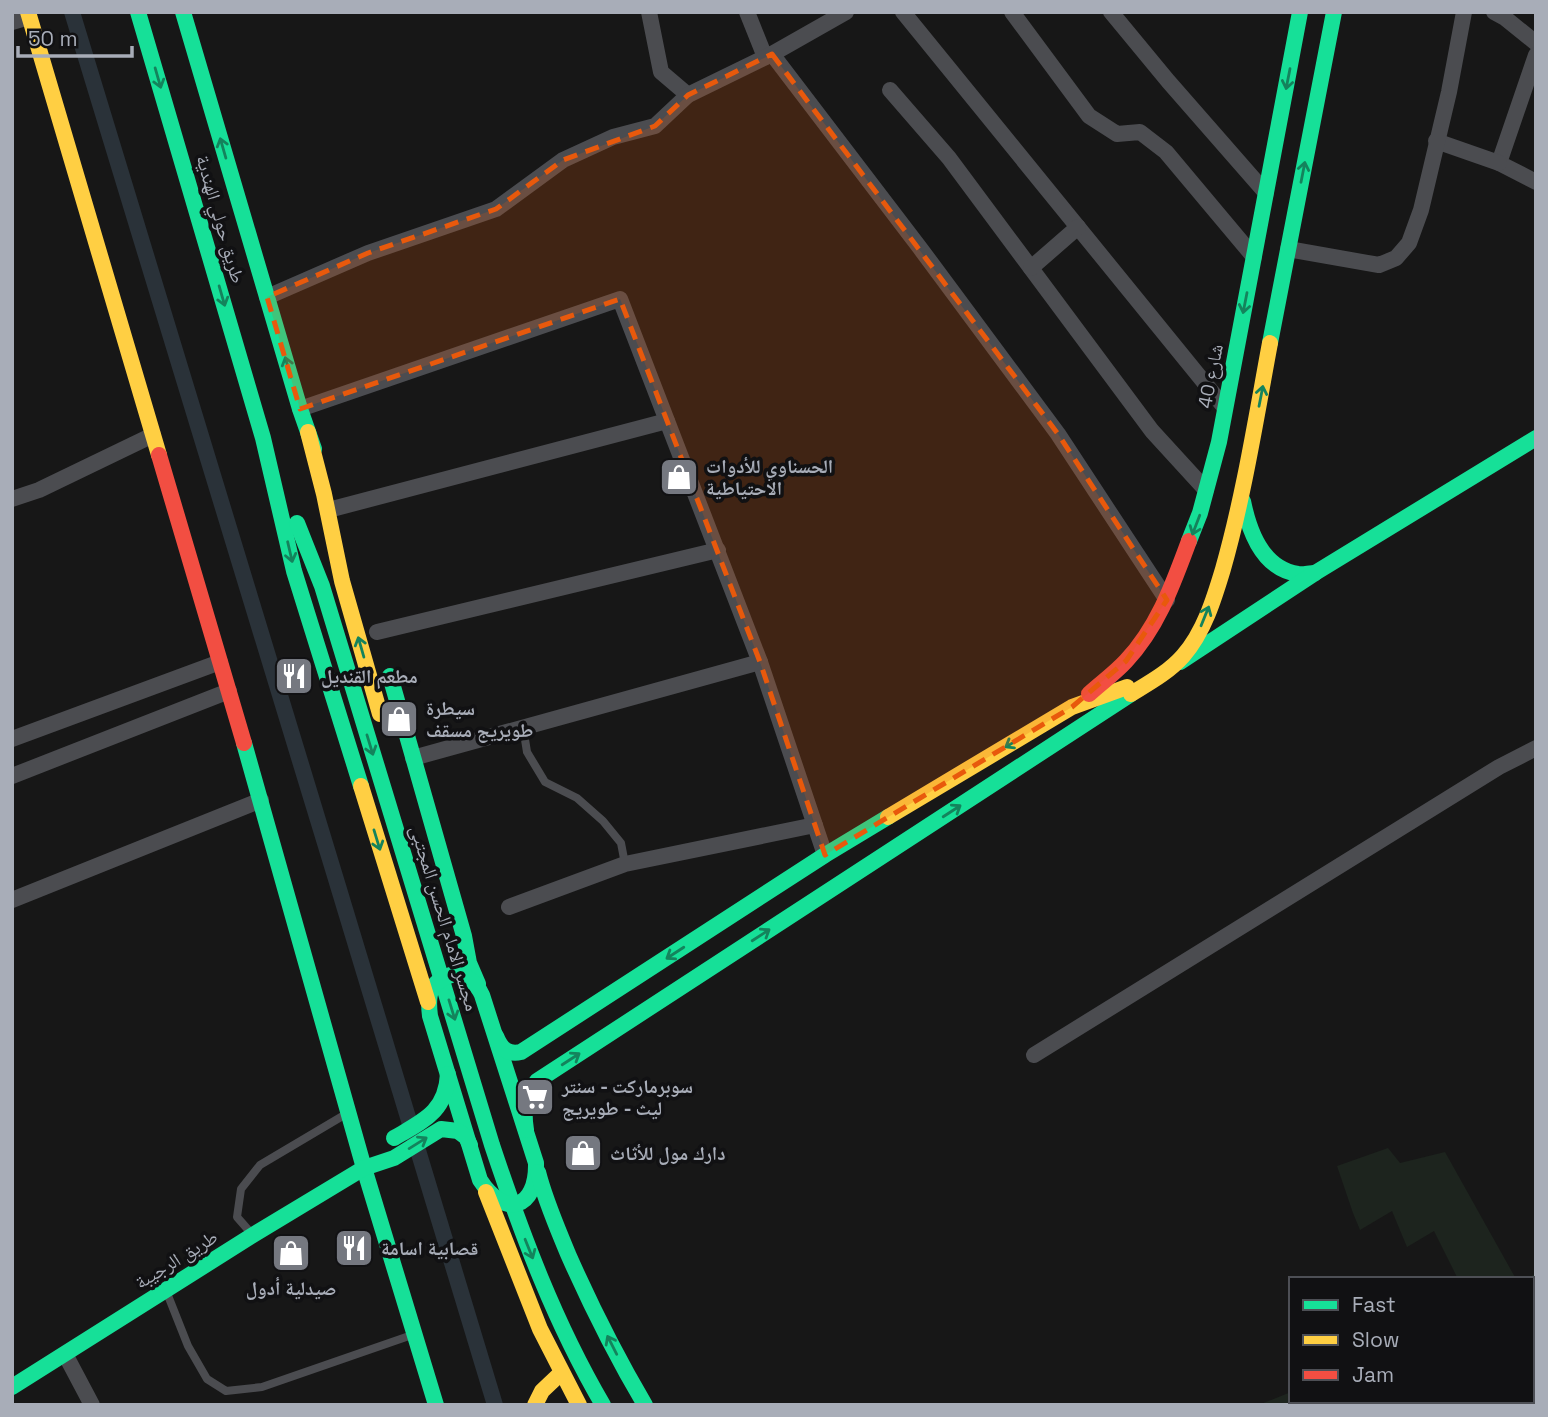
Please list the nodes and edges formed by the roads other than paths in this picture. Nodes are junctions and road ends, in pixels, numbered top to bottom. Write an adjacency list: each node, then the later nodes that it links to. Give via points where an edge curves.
1 (138, 12): 34 (main road, طريق حولي الهندية, one-way to 34)
2 (183, 12): 28 (main road, طريق حولي الهندية, one-way to 2)
3 (649, 12): 19 (street, via 661,72)
4 (747, 12): 17 (street)
5 (903, 12): 24 (street)
6 (1012, 12): 26 (street, via 1089,116 1117,134 1140,132 1167,152)
7 (1111, 12): 23 (street)
8 (1300, 12): 23 (main road, شارع 40, one-way to 23)
9 (1334, 12): 25 (main road, one-way to 9)
10 (1464, 12): 20 (street)
11 (29, 14): 14 (street); 33 (main road)
12 (840, 14): 17 (street)
13 (1504, 14): 15 (street)
14 (12, 22)
15 (1536, 43)
16 (1536, 55): 21 (street)
17 (768, 56): 19 (street); 43 (street, via 920,248 1058,434)
18 (890, 90): 27 (street, via 949,158)
19 (688, 95): 28 (street, via 655,127 613,137 564,160 496,209 368,253)
20 (1436, 141): 21 (street); 25 (street, via 1421,211 1409,243 1396,258 1379,265)
21 (1499, 163): 22 (street)
22 (1536, 182)
23 (1266, 192): 26 (main road, شارع 40)
24 (1078, 228): 27 (street); 29 (street)
25 (1289, 249): 37 (main road, one-way to 25)
26 (1254, 257): 29 (main road, شارع 40, one-way to 29)
27 (1031, 268): 36 (street, via 1152,431)
28 (267, 296): 30 (main road, طريق حولي الهندية, one-way to 28)
29 (1225, 408): 36 (main road, شارع 40)
30 (300, 409): 31 (street, via 620,299); 32 (main road, طريق حولي الهندية)
31 (667, 421): 39 (street); 41 (street)
32 (308, 432): 39 (main road); 50 (main road, one-way to 32, via 342,581)
33 (153, 435): 38 (street, via 39,491); 45 (main road)
34 (263, 438): 63 (main road, one-way to 63, via 294,571); 92 (main road, مجسر الامام الحسن المجتبى, one-way to 92, via 322,586 508,1192 559,1321)
35 (1536, 438): 42 (main road)
36 (1206, 490): 43 (main road, شارع 40, one-way to 43)
37 (1242, 492): 42 (main road, via 1248,526 1269,558 1283,570); 47 (main road, one-way to 37, via 1182,657 1202,624)
38 (12, 499)
39 (336, 508): 40 (main road)
40 (349, 540)
41 (718, 550): 44 (street); 46 (street)
42 (1315, 573): 47 (main road)
43 (1167, 600): 49 (main road, شارع 40, via 1126,661)
44 (379, 639): 54 (main road)
45 (220, 662): 48 (main road); 52 (street)
46 (760, 662): 51 (street); 57 (street)
47 (1167, 671): 49 (main road); 73 (main road, one-way to 47, via 525,1098 537,1081)
48 (229, 691): 55 (street); 56 (main road)
49 (1072, 707): 58 (main road, one-way to 58)
50 (384, 725)
51 (523, 727): 54 (street); 59 (lane, via 527,752 545,782 577,798 603,821 621,843)
52 (12, 740)
53 (1536, 748): 70 (street)
54 (413, 758): 62 (main road)
55 (12, 776)
56 (261, 800): 60 (street); 72 (main road)
57 (815, 825): 58 (street); 59 (street)
58 (825, 855): 69 (main road, one-way to 69, via 521,1052 504,1050)
59 (625, 864): 61 (street)
60 (12, 900)
61 (509, 907)
62 (464, 936): 63 (main road, via 458,955 442,966 423,963); 65 (main road)
63 (413, 955): 67 (main road)
64 (454, 964): 66 (main road, مجسر الامام الحسن المجتبى)
65 (478, 984): 67 (main road, via 466,976 442,977 433,985); 69 (main road)
66 (462, 991)
67 (428, 1002): 71 (main road)
68 (474, 1031): 82 (main road, مجسر الامام الحسن المجتبى, via 506,1139)
69 (496, 1035): 73 (main road)
70 (1034, 1055)
71 (448, 1073): 74 (main road); 75 (main road, via 449,1085 439,1106)
72 (349, 1112): 76 (main road); 80 (lane, via 260,1165 241,1189 237,1217)
73 (526, 1130): 77 (main road)
74 (470, 1145): 75 (main road, one-way to 74, via 441,1129 458,1131); 78 (main road)
75 (390, 1151): 76 (main road, طريق الرجيبة)
76 (365, 1168): 80 (main road, طريق الرجيبة); 84 (main road)
77 (538, 1172): 78 (main road, via 535,1187 522,1201 503,1203); 79 (main road)
78 (486, 1192): 81 (main road)
79 (554, 1220): 81 (main road, via 540,1209 522,1208 507,1218); 93 (main road, one-way to 79, via 590,1303)
80 (253, 1235): 83 (main road, طريق الرجيبة)
81 (502, 1236): 86 (main road)
82 (562, 1287)
83 (166, 1291): 84 (lane, via 207,1379 226,1391 262,1387); 85 (main road, طريق الرجيبة)
84 (416, 1334): 89 (main road)
85 (65, 1354): 87 (main road, طريق الرجيبة); 88 (street)
86 (561, 1373): 90 (main road); 91 (main road)
87 (12, 1387)
88 (92, 1405)
89 (436, 1405)
90 (535, 1405)
91 (579, 1405)
92 (603, 1405)
93 (645, 1405)

